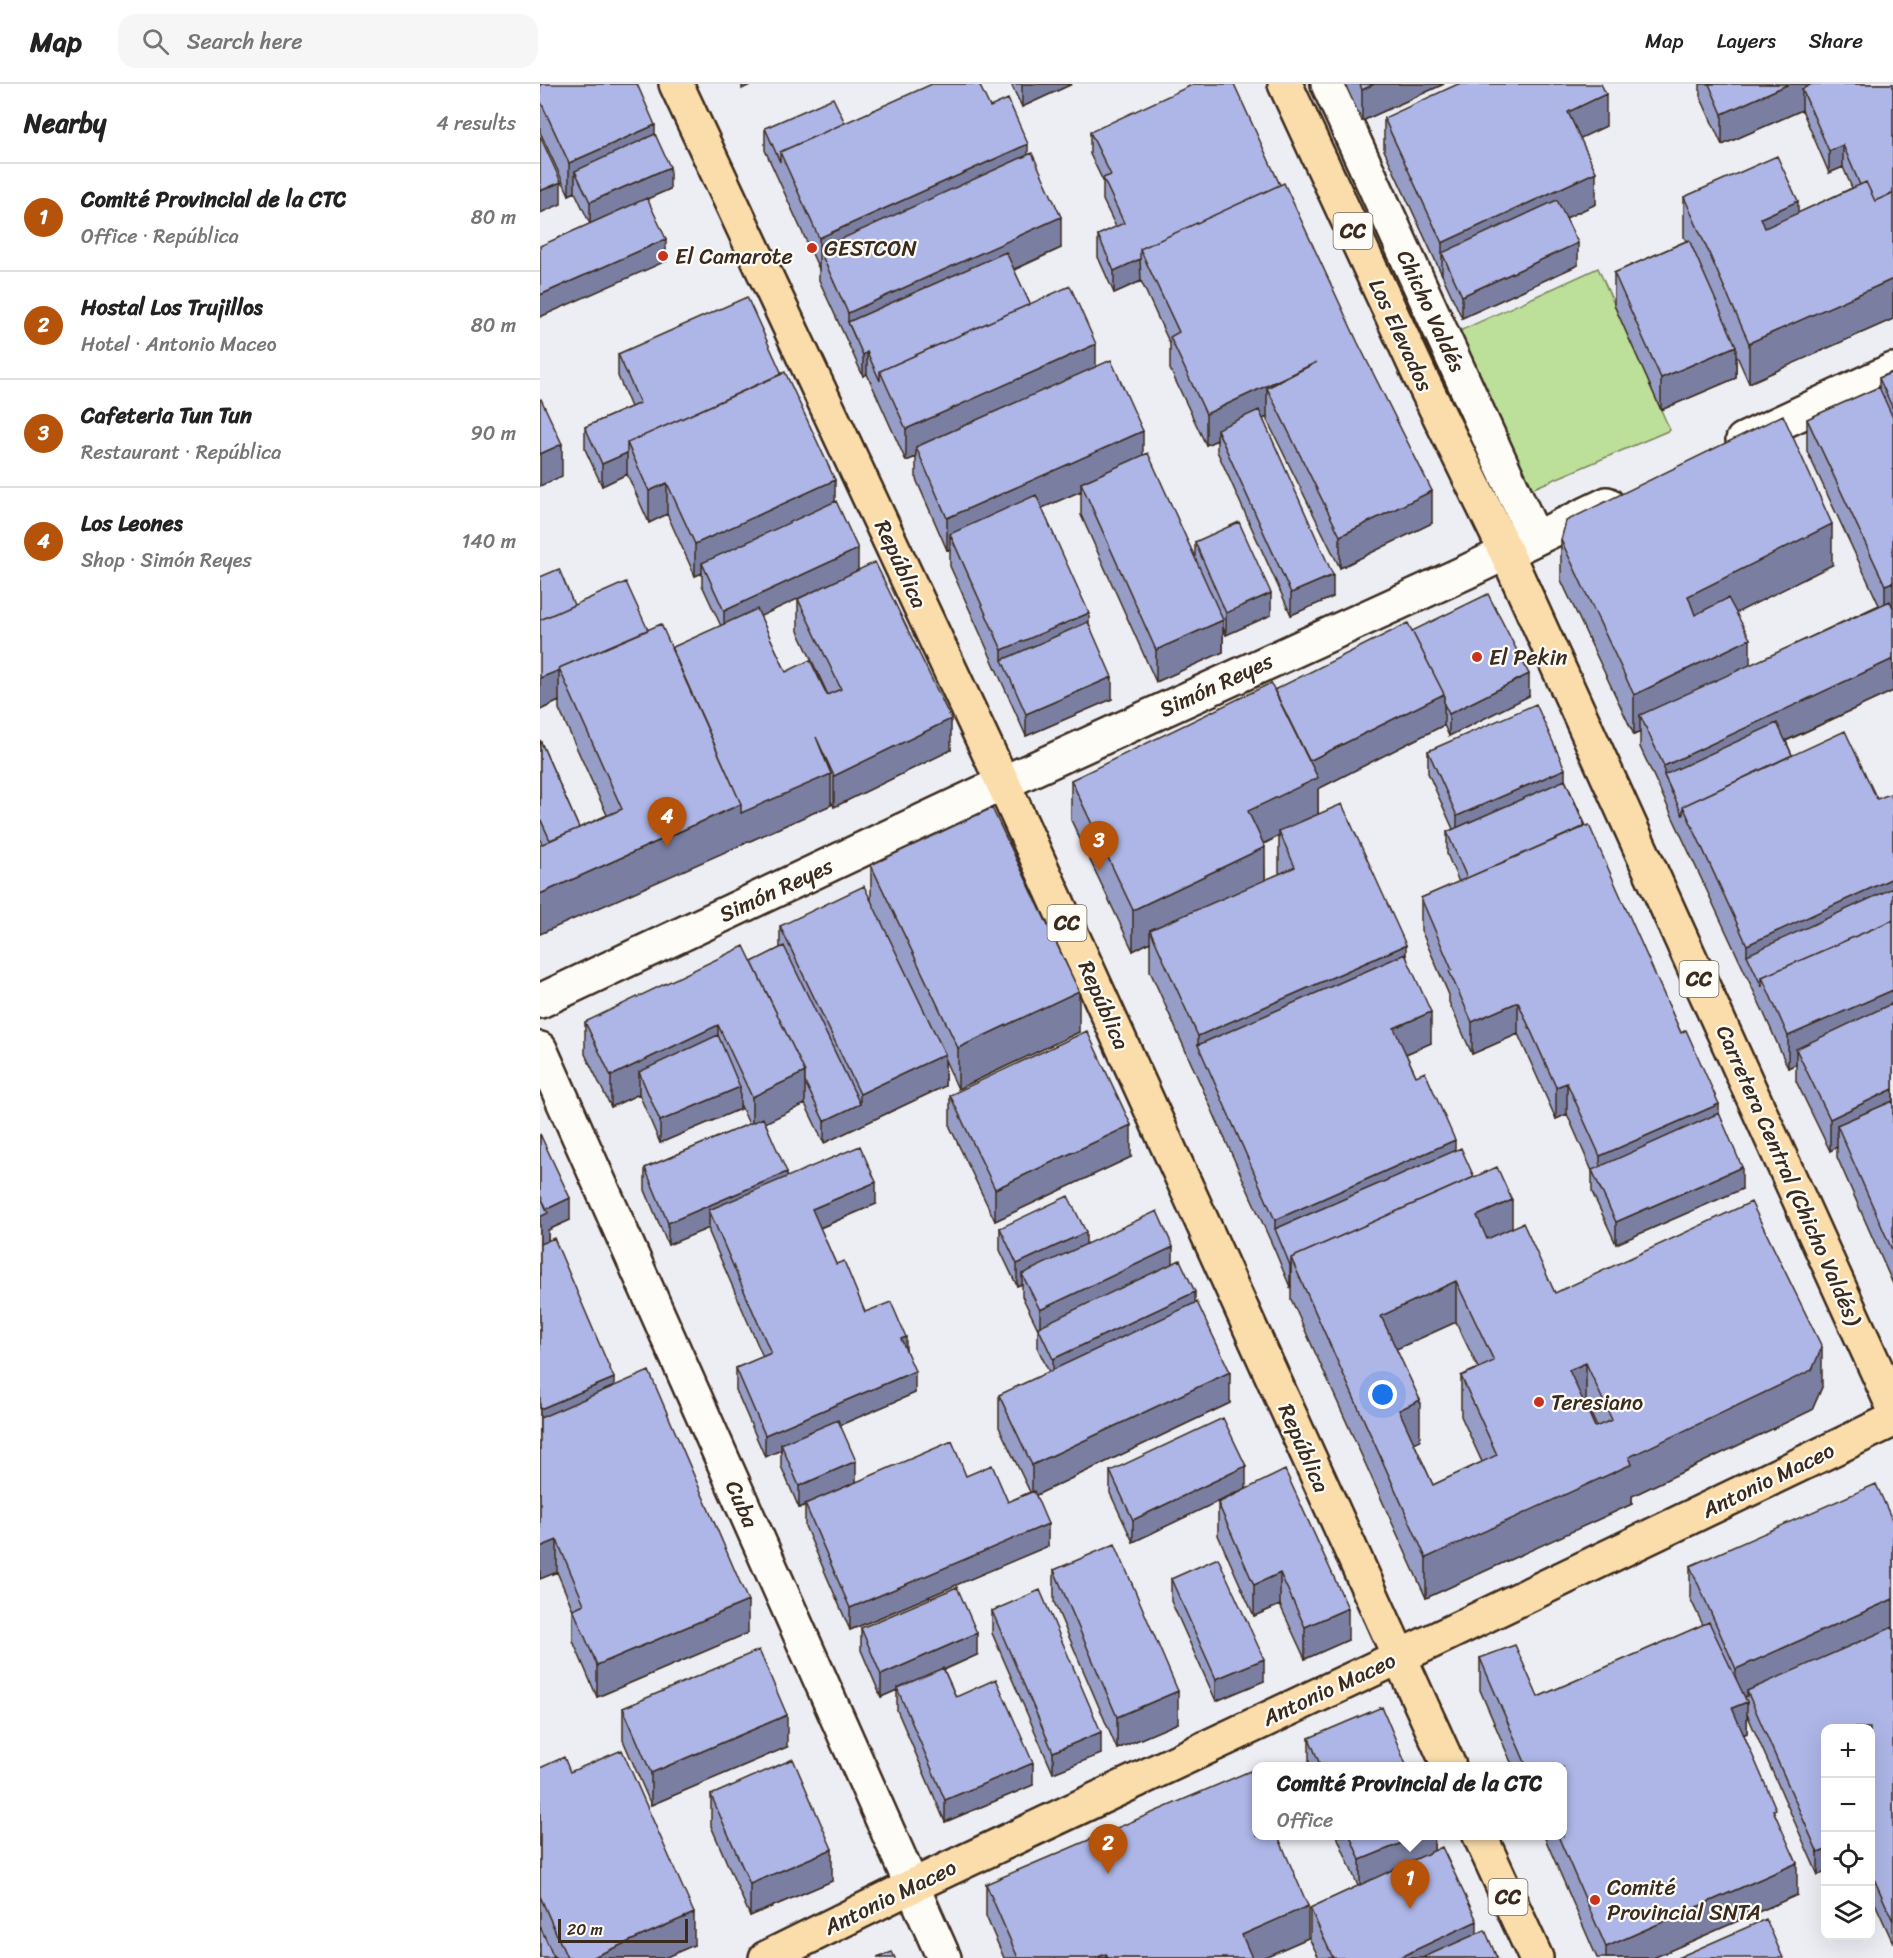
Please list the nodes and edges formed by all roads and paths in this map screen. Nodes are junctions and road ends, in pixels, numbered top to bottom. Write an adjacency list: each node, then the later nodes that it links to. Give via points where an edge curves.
1 (676, 84): 9 (main road, República / CC)
2 (1285, 84): 8 (main road, Los Elevados / CC)
3 (1328, 84): 7 (street, Chicho Valdés)
4 (1893, 370): 5 (street)
5 (1717, 452)
6 (1631, 492): 7 (street, Simón Reyes)
7 (1535, 538): 8 (street, Simón Reyes)
8 (1506, 552): 9 (street, Simón Reyes); 12 (main road, Carretera Central (Chicho Valdés) / CC)
9 (1003, 783): 10 (street, Simón Reyes); 14 (main road, República / CC)
10 (540, 1001)
11 (540, 1049): 17 (street, Cuba)
12 (1893, 1406)
13 (1893, 1420): 14 (main road, Antonio Maceo)
14 (1399, 1657): 15 (main road, República / CC); 17 (main road, Antonio Maceo)
15 (1447, 1762)
16 (1482, 1840): 20 (main road, CC)
17 (912, 1886): 18 (main road, Antonio Maceo); 19 (street, Cuba)
18 (766, 1958)
19 (944, 1958)
20 (1536, 1958)

